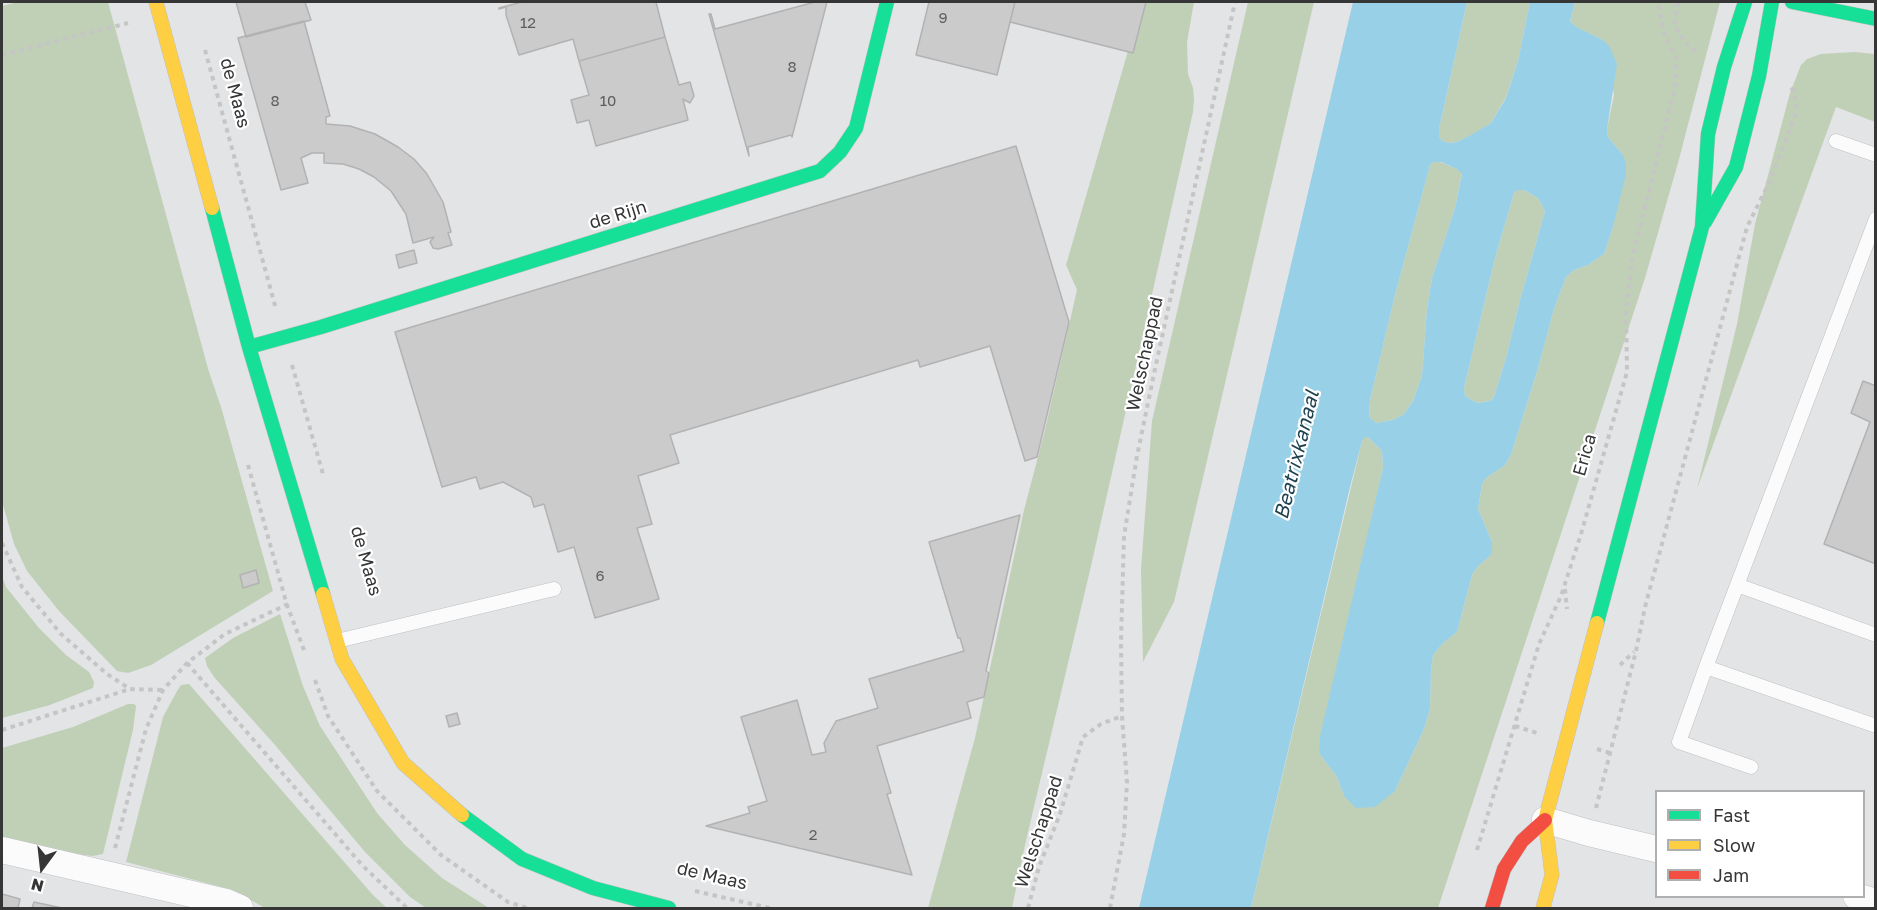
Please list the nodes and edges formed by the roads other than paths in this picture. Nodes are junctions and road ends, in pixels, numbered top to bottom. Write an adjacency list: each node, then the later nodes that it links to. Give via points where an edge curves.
1 (156, 2): 11 (street)
2 (887, 2): 11 (street, de Rijn, via 856,128 840,152 820,171)
3 (1745, 2): 10 (street, via 1708,134)
4 (1772, 2): 10 (street, via 1759,76 1736,167)
5 (1792, 2): 6 (street)
6 (1875, 19)
7 (1836, 141): 8 (lane)
8 (1875, 155)
9 (1875, 219): 12 (lane)
10 (1702, 227): 19 (street)
11 (249, 348): 15 (street)
12 (1737, 585): 14 (lane); 16 (lane)
13 (554, 590): 15 (lane)
14 (1875, 635)
15 (337, 641): 23 (street, via 342,658 403,764 460,814 522,859 592,888)
16 (1706, 667): 17 (lane); 18 (lane, via 1679,742)
17 (1875, 726)
18 (1751, 767)
19 (1545, 820): 20 (street); 24 (street, via 1522,841 1504,869); 25 (street, via 1552,875)
20 (1655, 849)
21 (2, 850): 22 (street, via 226,902)
22 (240, 909)
23 (669, 909)
24 (1492, 909)
25 (1543, 909)

